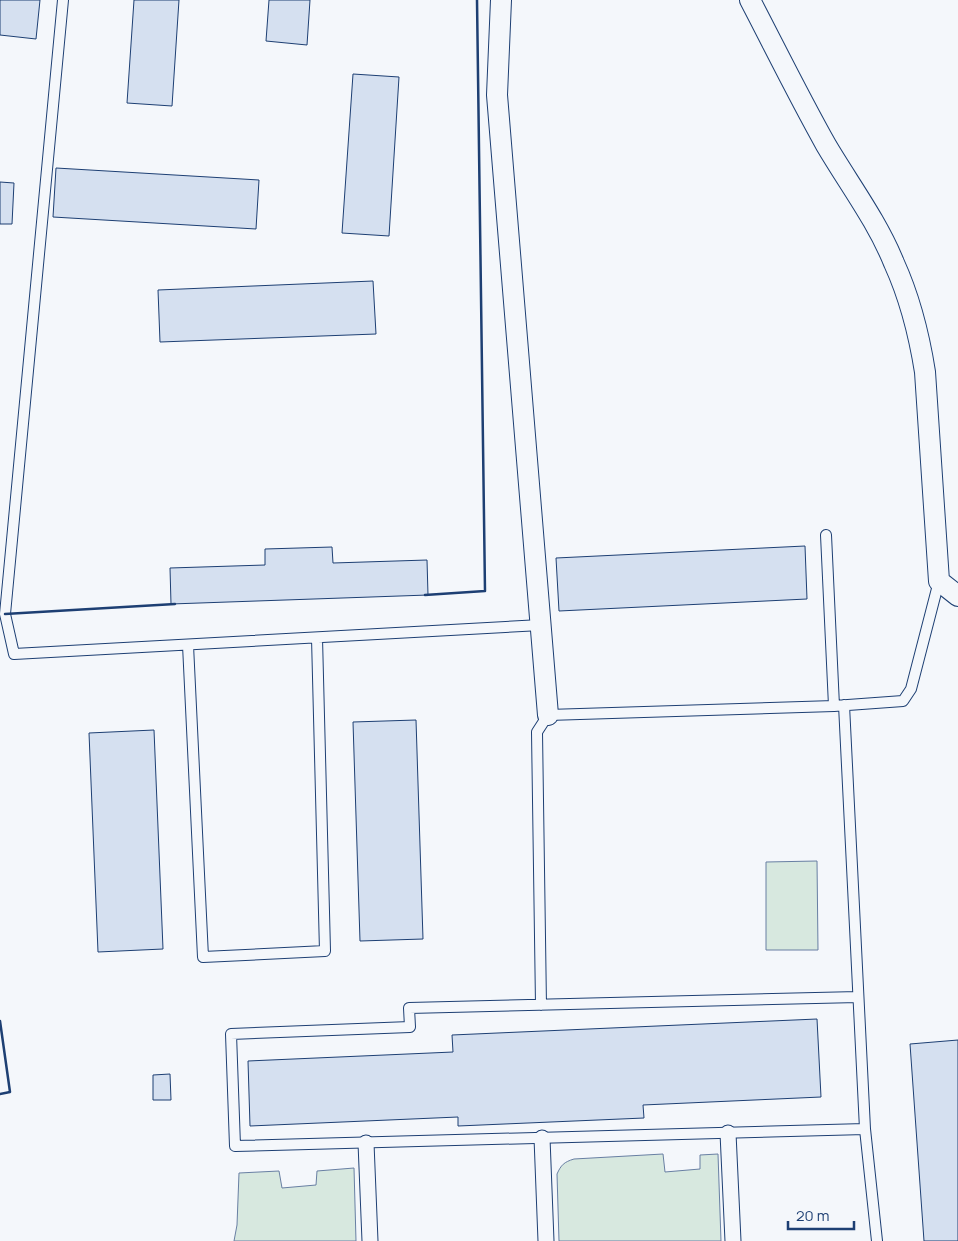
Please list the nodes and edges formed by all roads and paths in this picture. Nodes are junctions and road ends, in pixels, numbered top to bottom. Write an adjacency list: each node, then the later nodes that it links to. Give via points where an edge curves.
1 (63, 0): 9 (lane, via 4,614 14,654)
2 (501, 0): 7 (street, via 497,95)
3 (750, 0): 5 (street, via 826,144 894,262 912,311 925,372)
4 (826, 535): 10 (lane)
5 (939, 581): 6 (street); 10 (lane, via 911,690 903,701)
6 (958, 596)
7 (542, 625): 8 (lane); 11 (street)
8 (317, 638): 9 (lane); 9 (lane, via 325,951 202,957)
9 (188, 645)
10 (839, 706): 11 (lane); 12 (lane)
11 (548, 715): 13 (lane, via 537,732)
12 (858, 998): 13 (lane); 14 (lane)
13 (541, 1005): 17 (lane, via 409,1008 410,1027 231,1034 235,1146)
14 (865, 1129): 15 (lane); 21 (lane)
15 (728, 1133): 16 (lane); 20 (street)
16 (542, 1138): 17 (lane); 19 (street)
17 (366, 1143): 18 (street)
18 (370, 1241)
19 (546, 1241)
20 (733, 1241)
21 (877, 1241)

